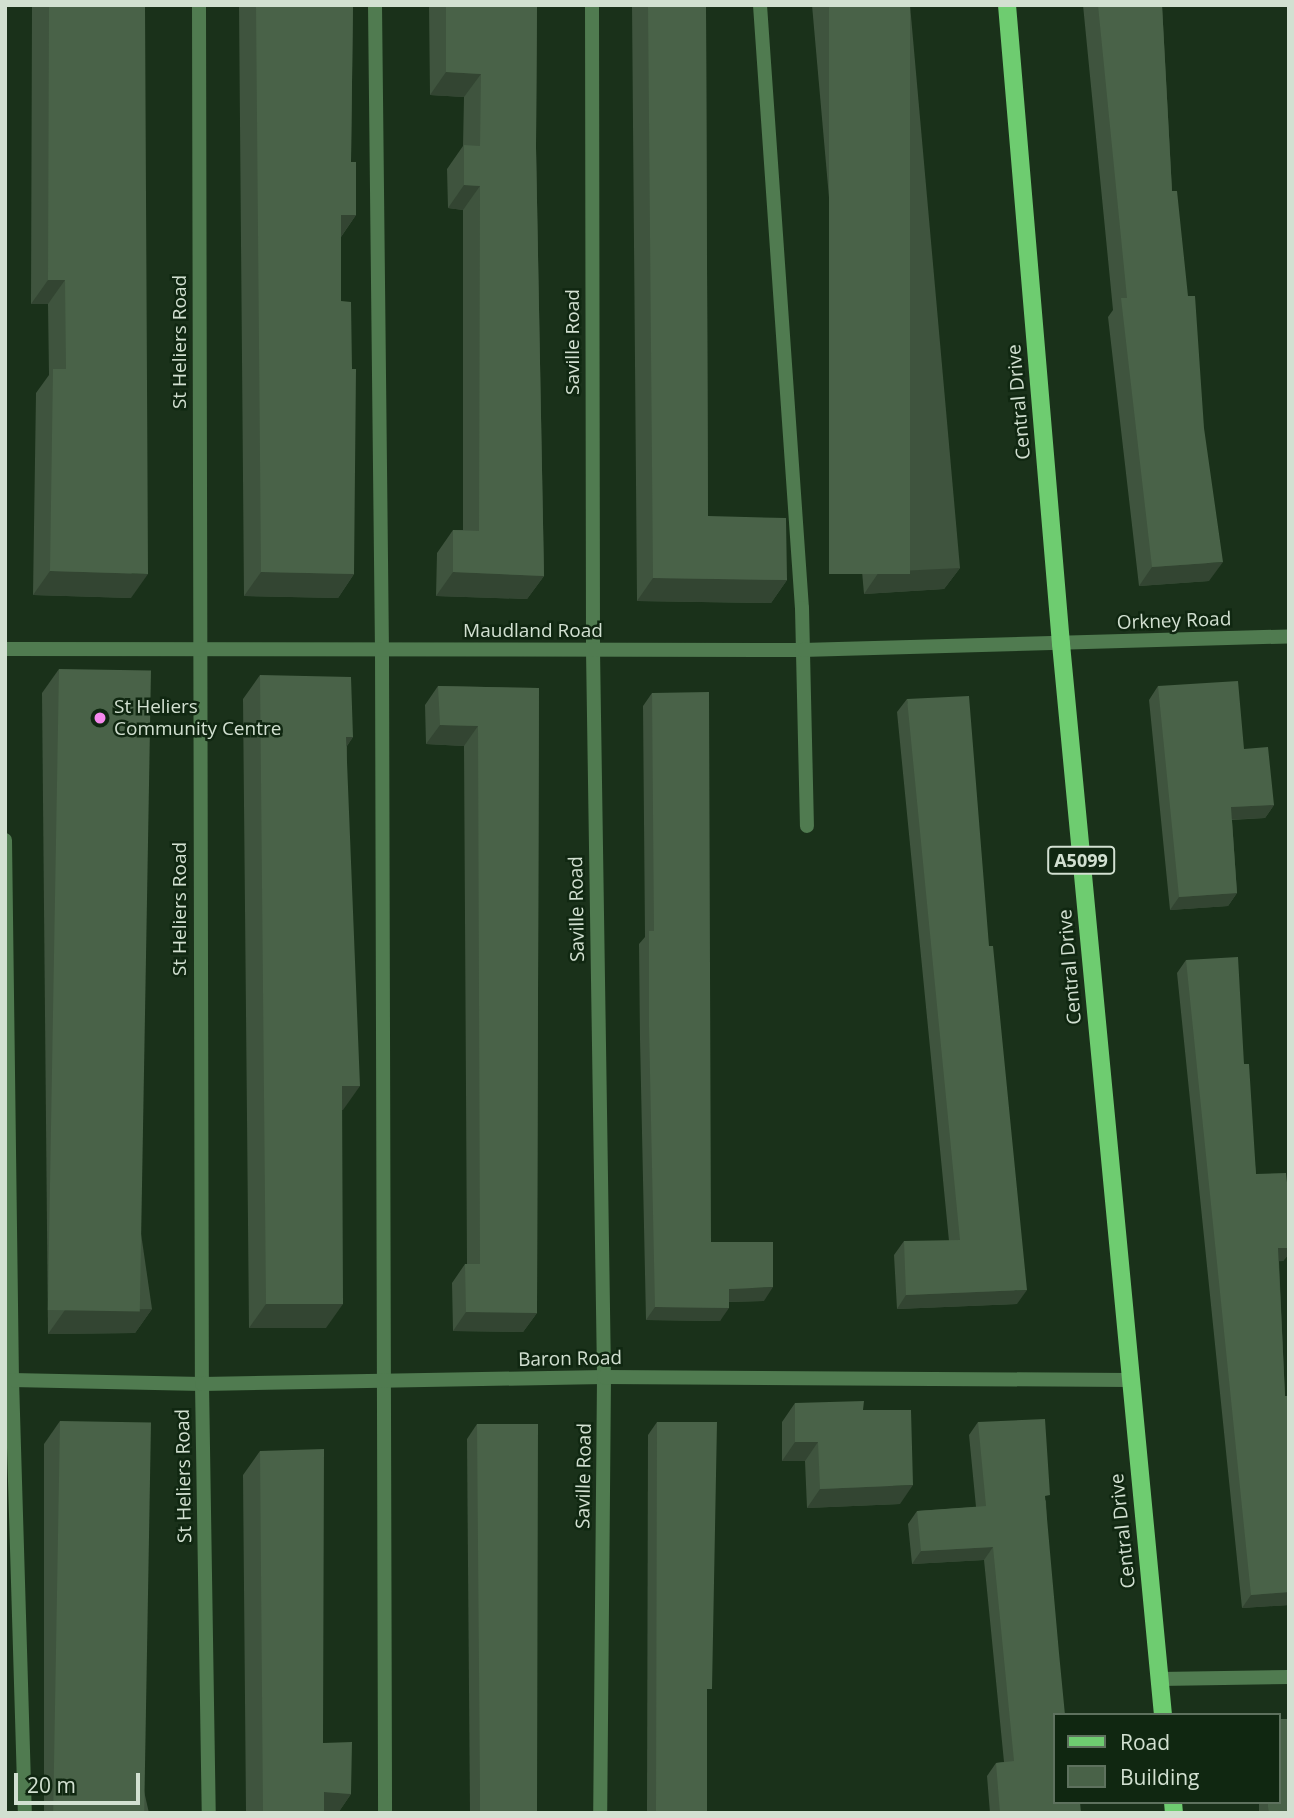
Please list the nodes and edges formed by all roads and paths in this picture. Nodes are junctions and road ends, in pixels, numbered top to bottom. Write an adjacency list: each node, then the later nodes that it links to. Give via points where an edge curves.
1 (199, 5): 9 (street, St Heliers Road)
2 (375, 5): 10 (street)
3 (592, 5): 11 (street, Saville Road)
4 (760, 5): 12 (street)
5 (1007, 5): 7 (main road, Central Drive / A5099)
6 (1289, 636): 7 (street, Orkney Road)
7 (1061, 644): 12 (street, Maudland Road); 17 (main road, Central Drive / A5099)
8 (5, 649): 9 (street, Maudland Road)
9 (198, 650): 10 (street, Maudland Road); 19 (street, St Heliers Road)
10 (382, 650): 11 (street, Maudland Road); 18 (street)
11 (593, 650): 12 (street, Maudland Road); 15 (street, Saville Road)
12 (802, 650): 13 (street)
13 (807, 825)
14 (5, 840): 16 (street)
15 (604, 1377): 17 (street, Baron Road); 18 (street, Baron Road); 26 (street, Saville Road)
16 (9, 1379): 19 (street, Baron Road); 23 (street)
17 (1129, 1380): 21 (main road, Central Drive / A5099)
18 (384, 1381): 19 (street, Baron Road); 25 (street)
19 (202, 1384): 24 (street, St Heliers Road)
20 (1289, 1677): 21 (street)
21 (1158, 1679): 22 (main road, Central Drive / A5099)
22 (1163, 1713)
23 (25, 1813)
24 (209, 1813)
25 (385, 1813)
26 (600, 1813)

